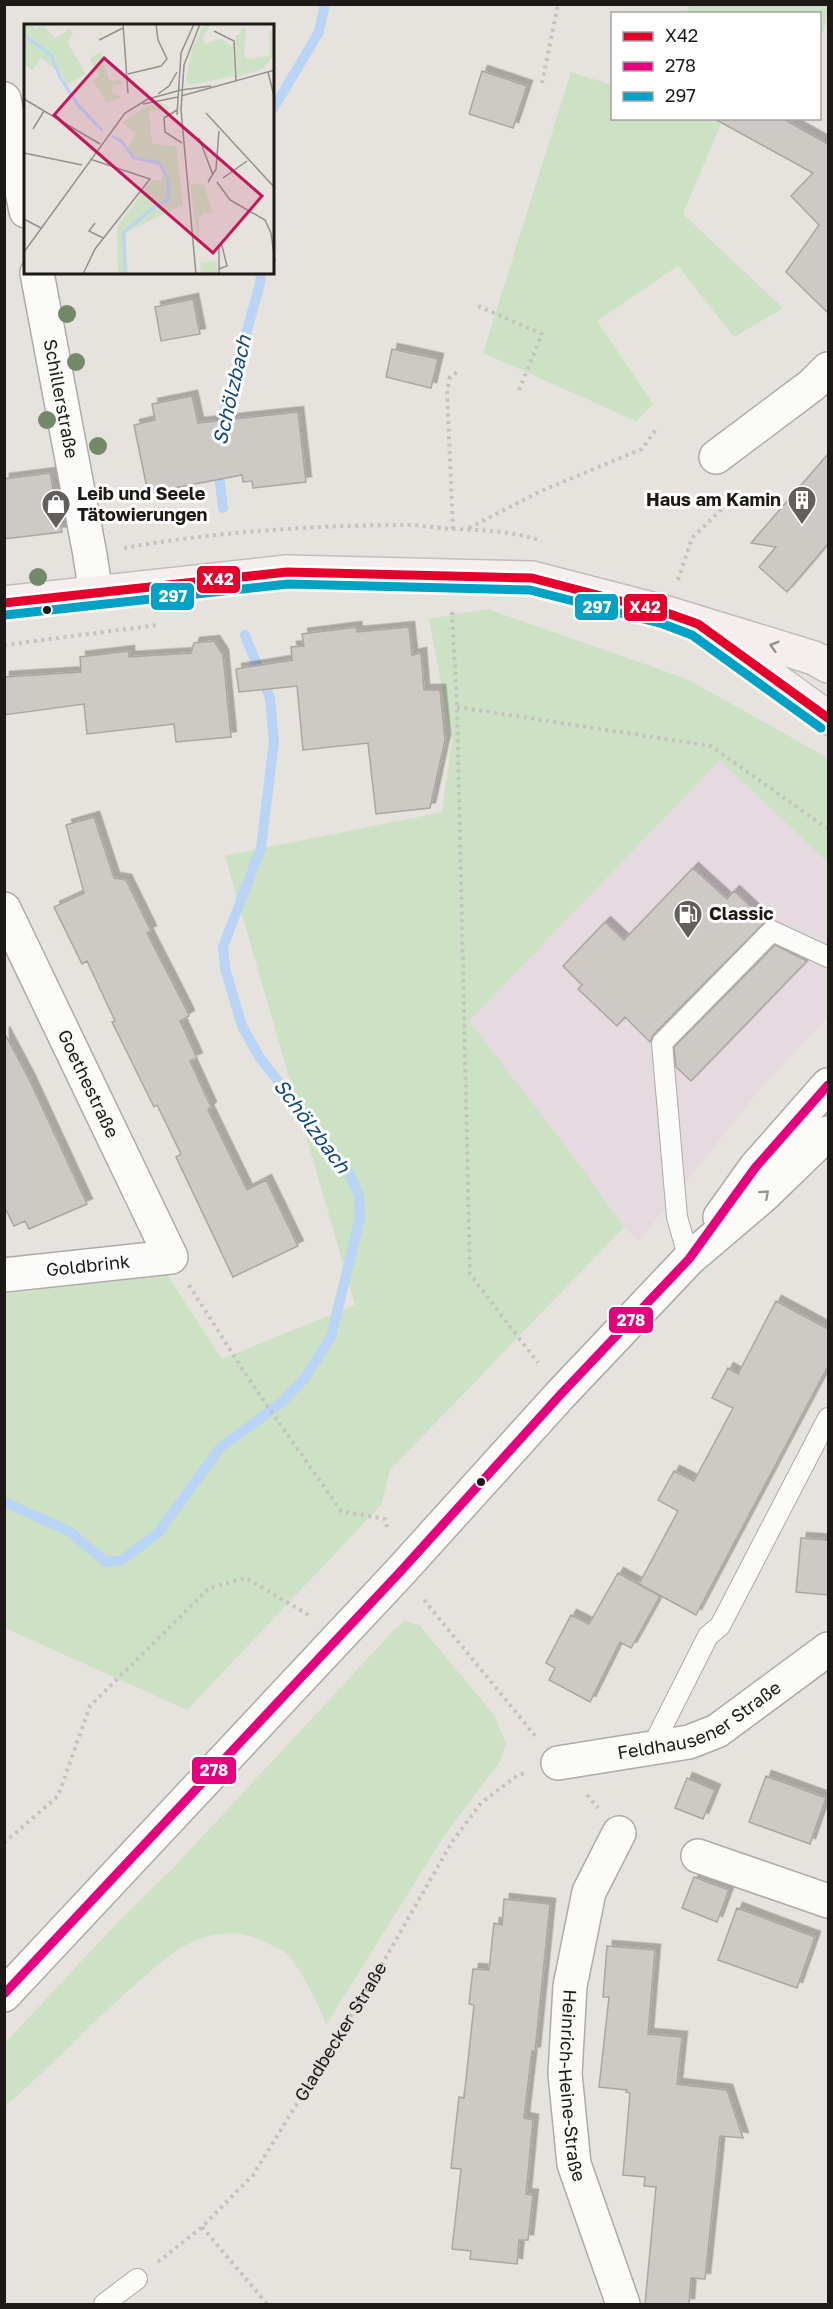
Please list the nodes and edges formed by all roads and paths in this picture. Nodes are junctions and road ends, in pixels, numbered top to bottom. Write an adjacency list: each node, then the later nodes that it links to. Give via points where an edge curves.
1 (558, 4): 2 (path)
2 (542, 83)
3 (4, 99): 4 (street)
4 (24, 201)
5 (37, 274): 16 (street, Schillerstraße)
6 (478, 306): 9 (path, via 542,334)
7 (828, 369): 11 (street)
8 (460, 370): 13 (path, via 450,377 447,391)
9 (519, 390)
10 (658, 427): 12 (path, via 642,449 541,491)
11 (716, 457): 15 (path, via 730,501 692,538)
12 (469, 528)
13 (453, 529)
14 (450, 575): 16 (main road, via 287,572); 18 (main road, via 531,578); 22 (path)
15 (676, 588)
16 (96, 594): 17 (main road)
17 (4, 603)
18 (698, 624): 21 (main road, one-way to 18, via 814,658); 23 (main road)
19 (159, 625): 20 (path)
20 (4, 645)
21 (828, 666)
22 (457, 707): 24 (path, via 711,746); 32 (path, via 470,1274)
23 (828, 718)
24 (828, 829)
25 (4, 909): 29 (street, Goethestraße)
26 (828, 957): 30 (lane, via 772,931 662,1043 677,1217)
27 (828, 1085): 30 (street, via 755,1168)
28 (828, 1133): 30 (street, one-way to 28, via 763,1196)
29 (171, 1257): 31 (street, Goldbrink); 34 (path, via 248,1378 341,1511 385,1519)
30 (688, 1259): 34 (street)
31 (4, 1275)
32 (538, 1363)
33 (828, 1418): 37 (lane, via 720,1626 708,1636)
34 (400, 1572): 35 (street); 38 (path)
35 (341, 1634): 40 (path, via 246,1578 209,1588 90,1706 58,1796); 43 (street)
36 (828, 1649): 37 (street, Feldhausener Straße, via 717,1731 689,1742)
37 (651, 1749): 38 (street, Feldhausener Straße)
38 (558, 1763): 44 (path, Gladbecker Straße, via 518,1775 481,1803 452,1842 254,2175)
39 (619, 1833): 48 (street, Heinrich-Heine-Straße, via 589,1892 570,1986 565,2074 574,2164)
40 (4, 1843)
41 (698, 1856): 42 (street)
42 (828, 1901)
43 (4, 1995)
44 (202, 2227): 45 (path, Gladbecker Straße); 47 (path)
45 (137, 2279): 46 (lane)
46 (111, 2302)
47 (267, 2304)
48 (623, 2304)

